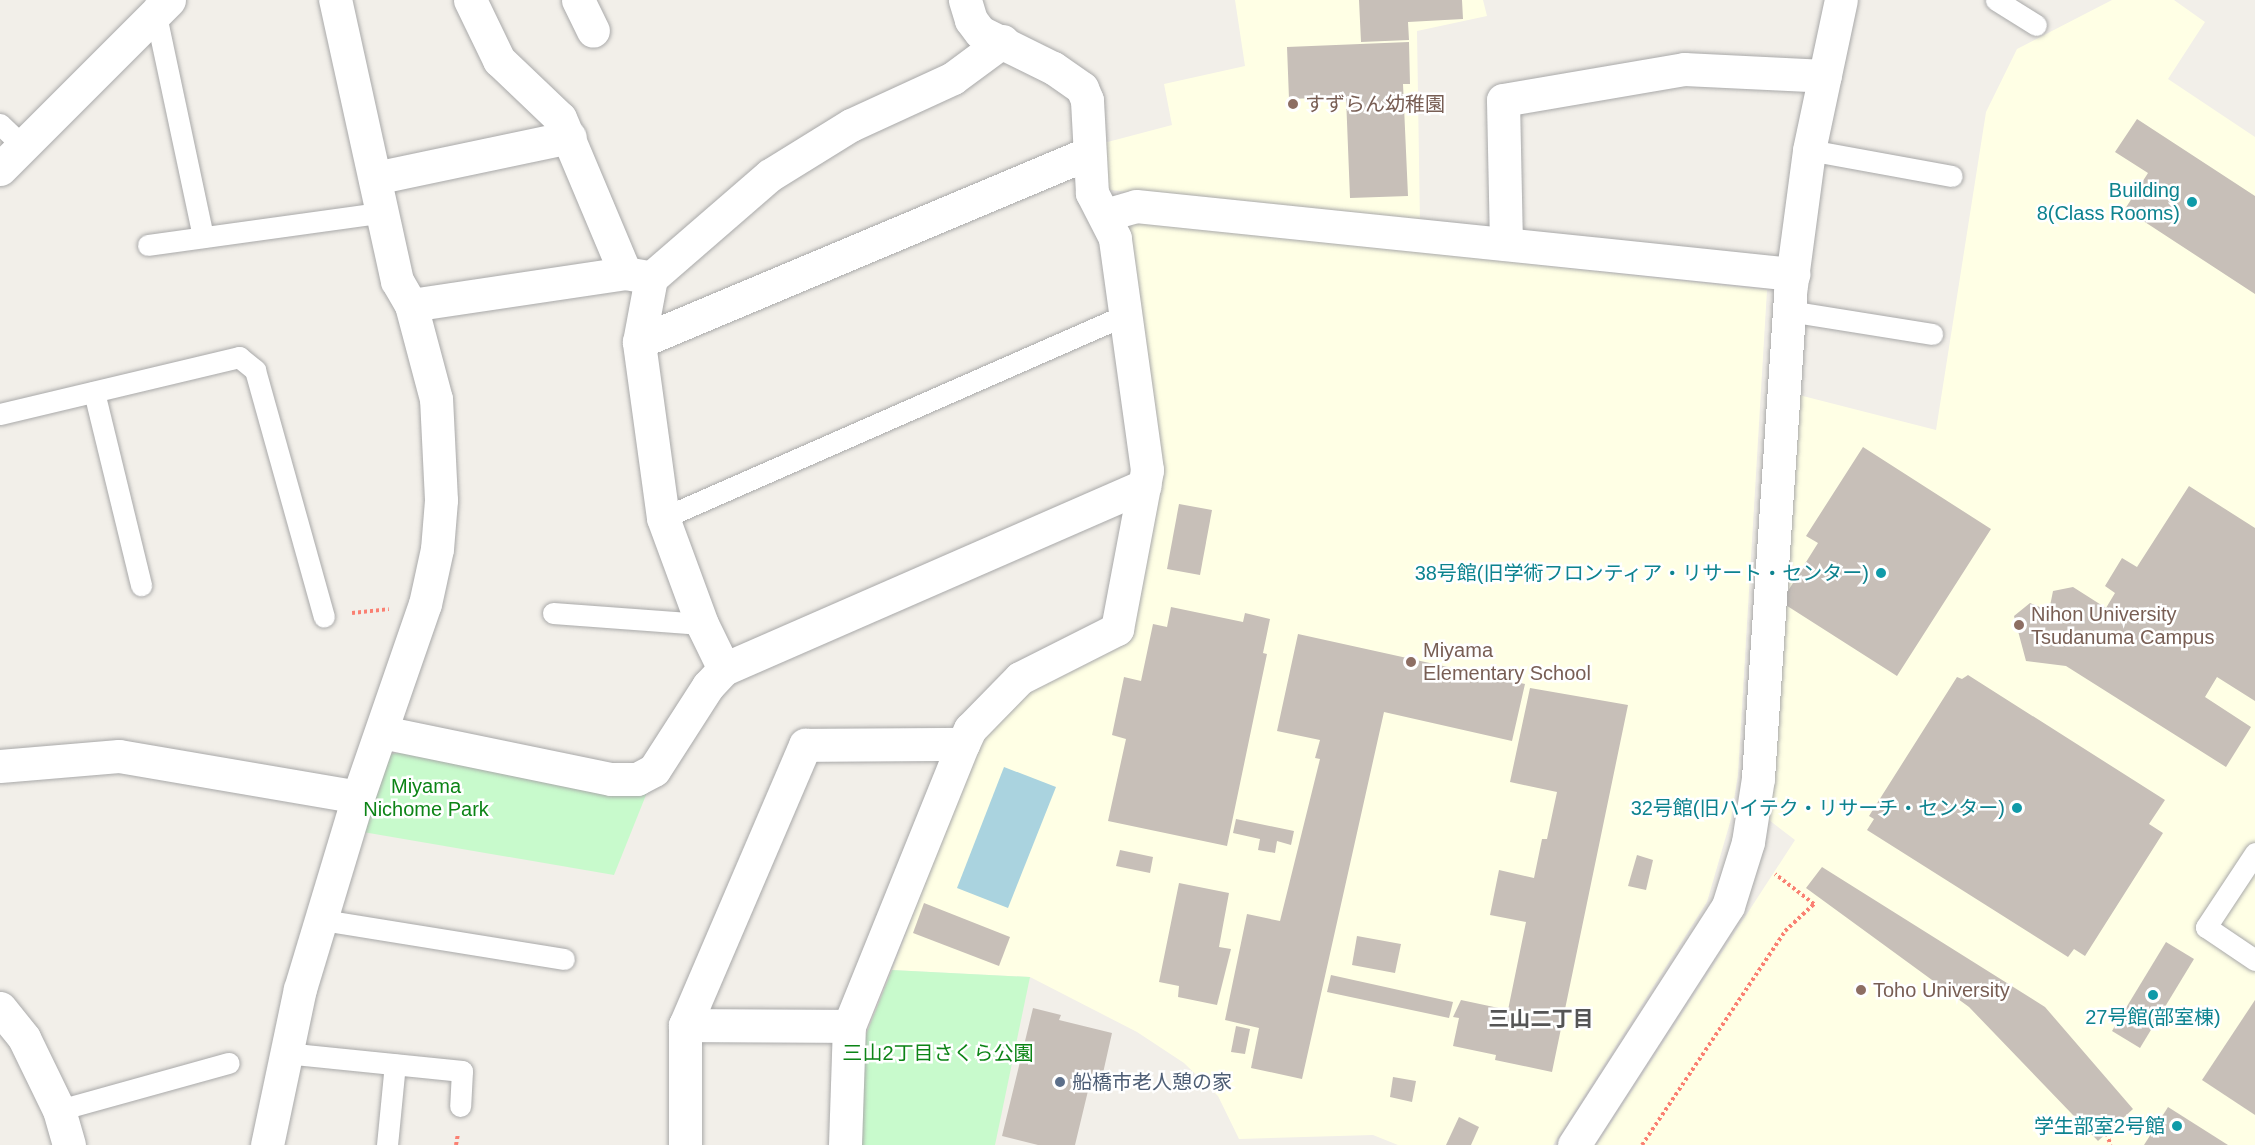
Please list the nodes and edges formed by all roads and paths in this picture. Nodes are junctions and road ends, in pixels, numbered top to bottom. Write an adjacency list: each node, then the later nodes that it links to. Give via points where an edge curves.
1 (335, 0): 18 (street)
2 (470, 0): 13 (street, via 499,60 560,118)
3 (578, 0): 9 (street)
4 (965, 0): 10 (street, via 971,20 980,32)
5 (1841, 0): 11 (street)
6 (1995, 0): 8 (lane)
7 (159, 4): 12 (street); 21 (lane)
8 (2036, 26)
9 (593, 31)
10 (1003, 41): 15 (street, via 1082,88 1087,100); 25 (street, via 953,78 851,126 770,175)
11 (1825, 76): 14 (street); 22 (street, via 1684,69 1503,100)
12 (11, 134): 16 (street)
13 (570, 137): 18 (street); 25 (street)
14 (1809, 150): 17 (lane); 24 (street)
15 (1087, 154): 20 (street, via 1092,193); 30 (street)
16 (0, 169)
17 (1952, 176)
18 (375, 178): 19 (street)
19 (380, 213): 21 (lane); 26 (street, via 397,281)
20 (1105, 215): 22 (street, via 1136,207); 28 (street, via 1115,238)
21 (203, 237): 23 (lane)
22 (1506, 244): 24 (street)
23 (148, 245)
24 (1793, 273): 27 (street)
25 (638, 275): 26 (street); 30 (street)
26 (411, 305): 36 (street, via 436,399 441,489 437,549)
27 (1789, 311): 29 (lane); 64 (street, via 1758,778 1748,842 1728,906)
28 (1123, 316): 33 (street, via 1147,470); 34 (lane)
29 (1932, 334)
30 (639, 342): 34 (street)
31 (94, 392): 32 (lane); 35 (lane); 38 (lane, via 239,357 255,370)
32 (0, 414)
33 (1145, 485): 40 (street); 42 (street, via 1117,629 1020,678 970,729)
34 (663, 518): 39 (street)
35 (141, 585)
36 (425, 604): 38 (path); 41 (street)
37 (553, 612): 39 (lane)
38 (324, 617)
39 (702, 624): 40 (street)
40 (724, 669): 41 (street, via 708,686 654,770 637,778 611,779)
41 (382, 732): 44 (street)
42 (963, 744): 51 (street, via 805,745); 52 (street)
43 (0, 766): 44 (street, via 120,756)
44 (358, 797): 47 (street)
45 (2255, 853): 49 (lane, via 2206,927)
46 (1767, 868): 65 (path, via 1814,904 1785,931)
47 (323, 920): 48 (lane); 53 (street, via 300,989)
48 (564, 959)
49 (2255, 960)
50 (0, 1008): 57 (street, via 24,1038)
51 (685, 1025): 52 (street); 62 (street)
52 (849, 1026): 63 (street)
53 (285, 1053): 55 (lane); 60 (street)
54 (229, 1063): 57 (lane)
55 (395, 1064): 56 (lane, via 462,1071); 61 (lane)
56 (460, 1106)
57 (59, 1110): 59 (street)
58 (2104, 1128): 66 (path)
59 (69, 1145)
60 (267, 1145)
61 (387, 1145)
62 (685, 1145)
63 (844, 1145)
64 (1574, 1145)
65 (1642, 1145)
66 (2111, 1145)

